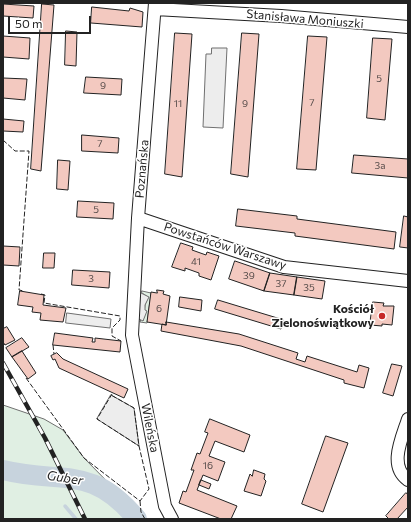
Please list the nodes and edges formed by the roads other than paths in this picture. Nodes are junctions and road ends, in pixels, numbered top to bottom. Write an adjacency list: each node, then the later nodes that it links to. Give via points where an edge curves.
1 (155, 6): 2 (street, Stanisława Moniuszki); 3 (street, Poznańska)
2 (408, 27)
3 (138, 218): 4 (street, Powstańców Warszawy, via 284,267); 5 (street, Poznańska)
4 (408, 281)
5 (132, 335): 8 (street, Wileńska, via 165,506)
6 (408, 419): 7 (street, via 397,462 401,475)
7 (408, 480)
8 (172, 519)

